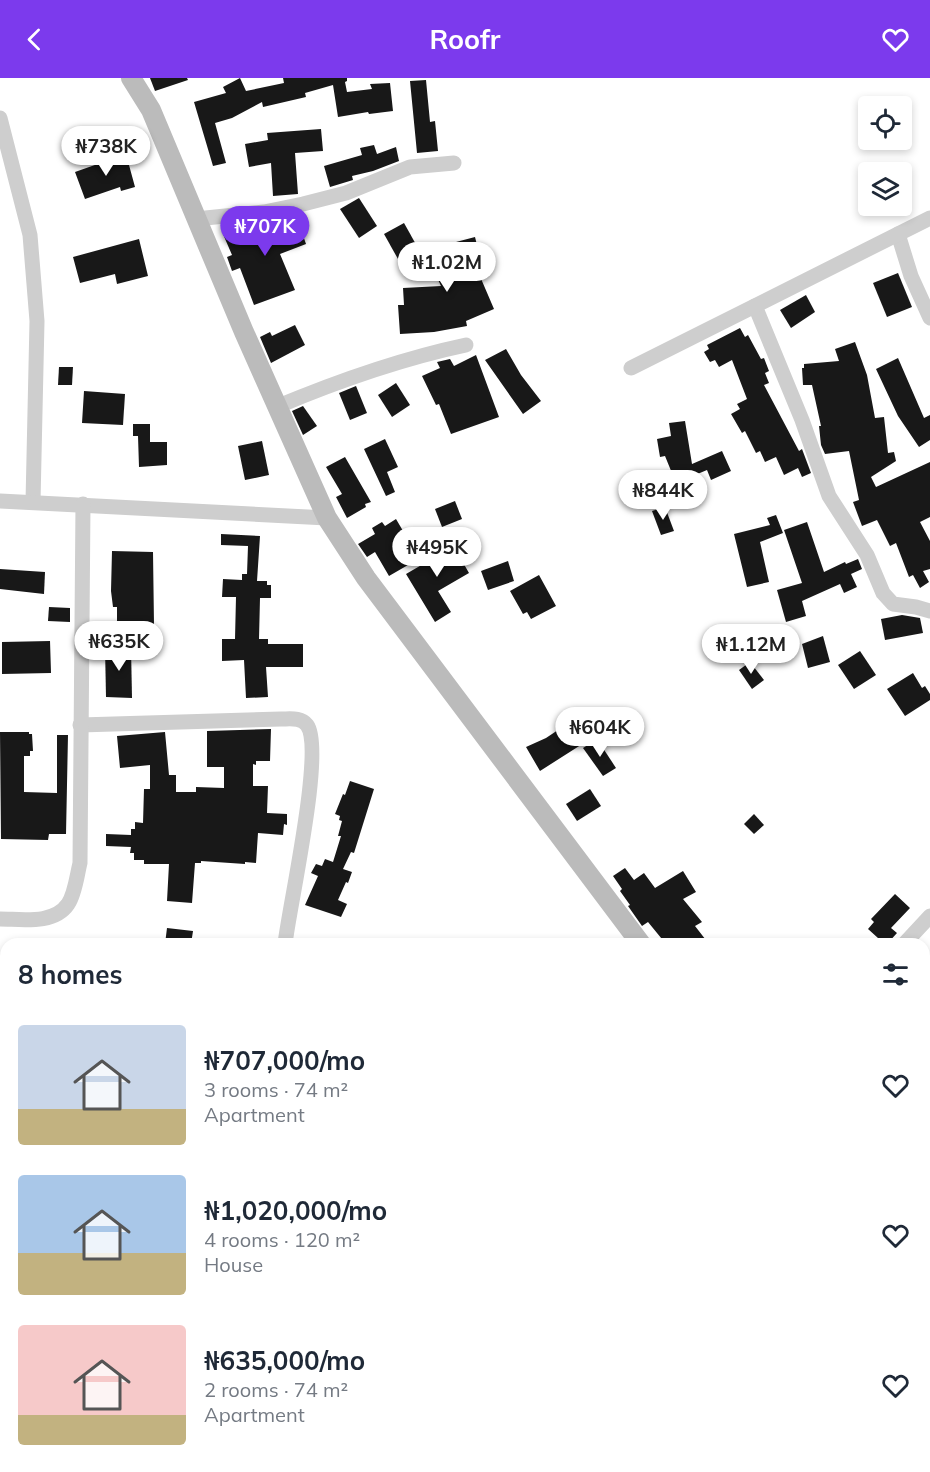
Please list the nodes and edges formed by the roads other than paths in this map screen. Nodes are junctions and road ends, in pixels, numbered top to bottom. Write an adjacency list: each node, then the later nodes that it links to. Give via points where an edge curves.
1 (131, 78): 5 (street, via 151,110)
2 (0, 118): 13 (street, via 30,235 37,321)
3 (454, 163): 5 (street, via 410,167 346,193 303,204)
4 (930, 218): 6 (street)
5 (196, 219): 11 (street)
6 (898, 234): 7 (street); 8 (street)
7 (755, 306): 10 (street); 16 (street, via 829,496 867,555 883,593 893,604)
8 (930, 318)
9 (466, 345): 11 (street, via 414,356)
10 (631, 368)
11 (276, 407): 15 (street)
12 (0, 501): 13 (street)
13 (33, 502): 14 (street)
14 (83, 504): 15 (street); 17 (street)
15 (327, 518): 21 (street, via 366,578)
16 (930, 611)
17 (80, 725): 19 (street, via 80,863 69,903 59,914 41,919); 20 (street, via 299,719 307,725 312,736 309,794)
18 (930, 916): 22 (street)
19 (0, 919)
20 (286, 938)
21 (636, 938)
22 (910, 938)

